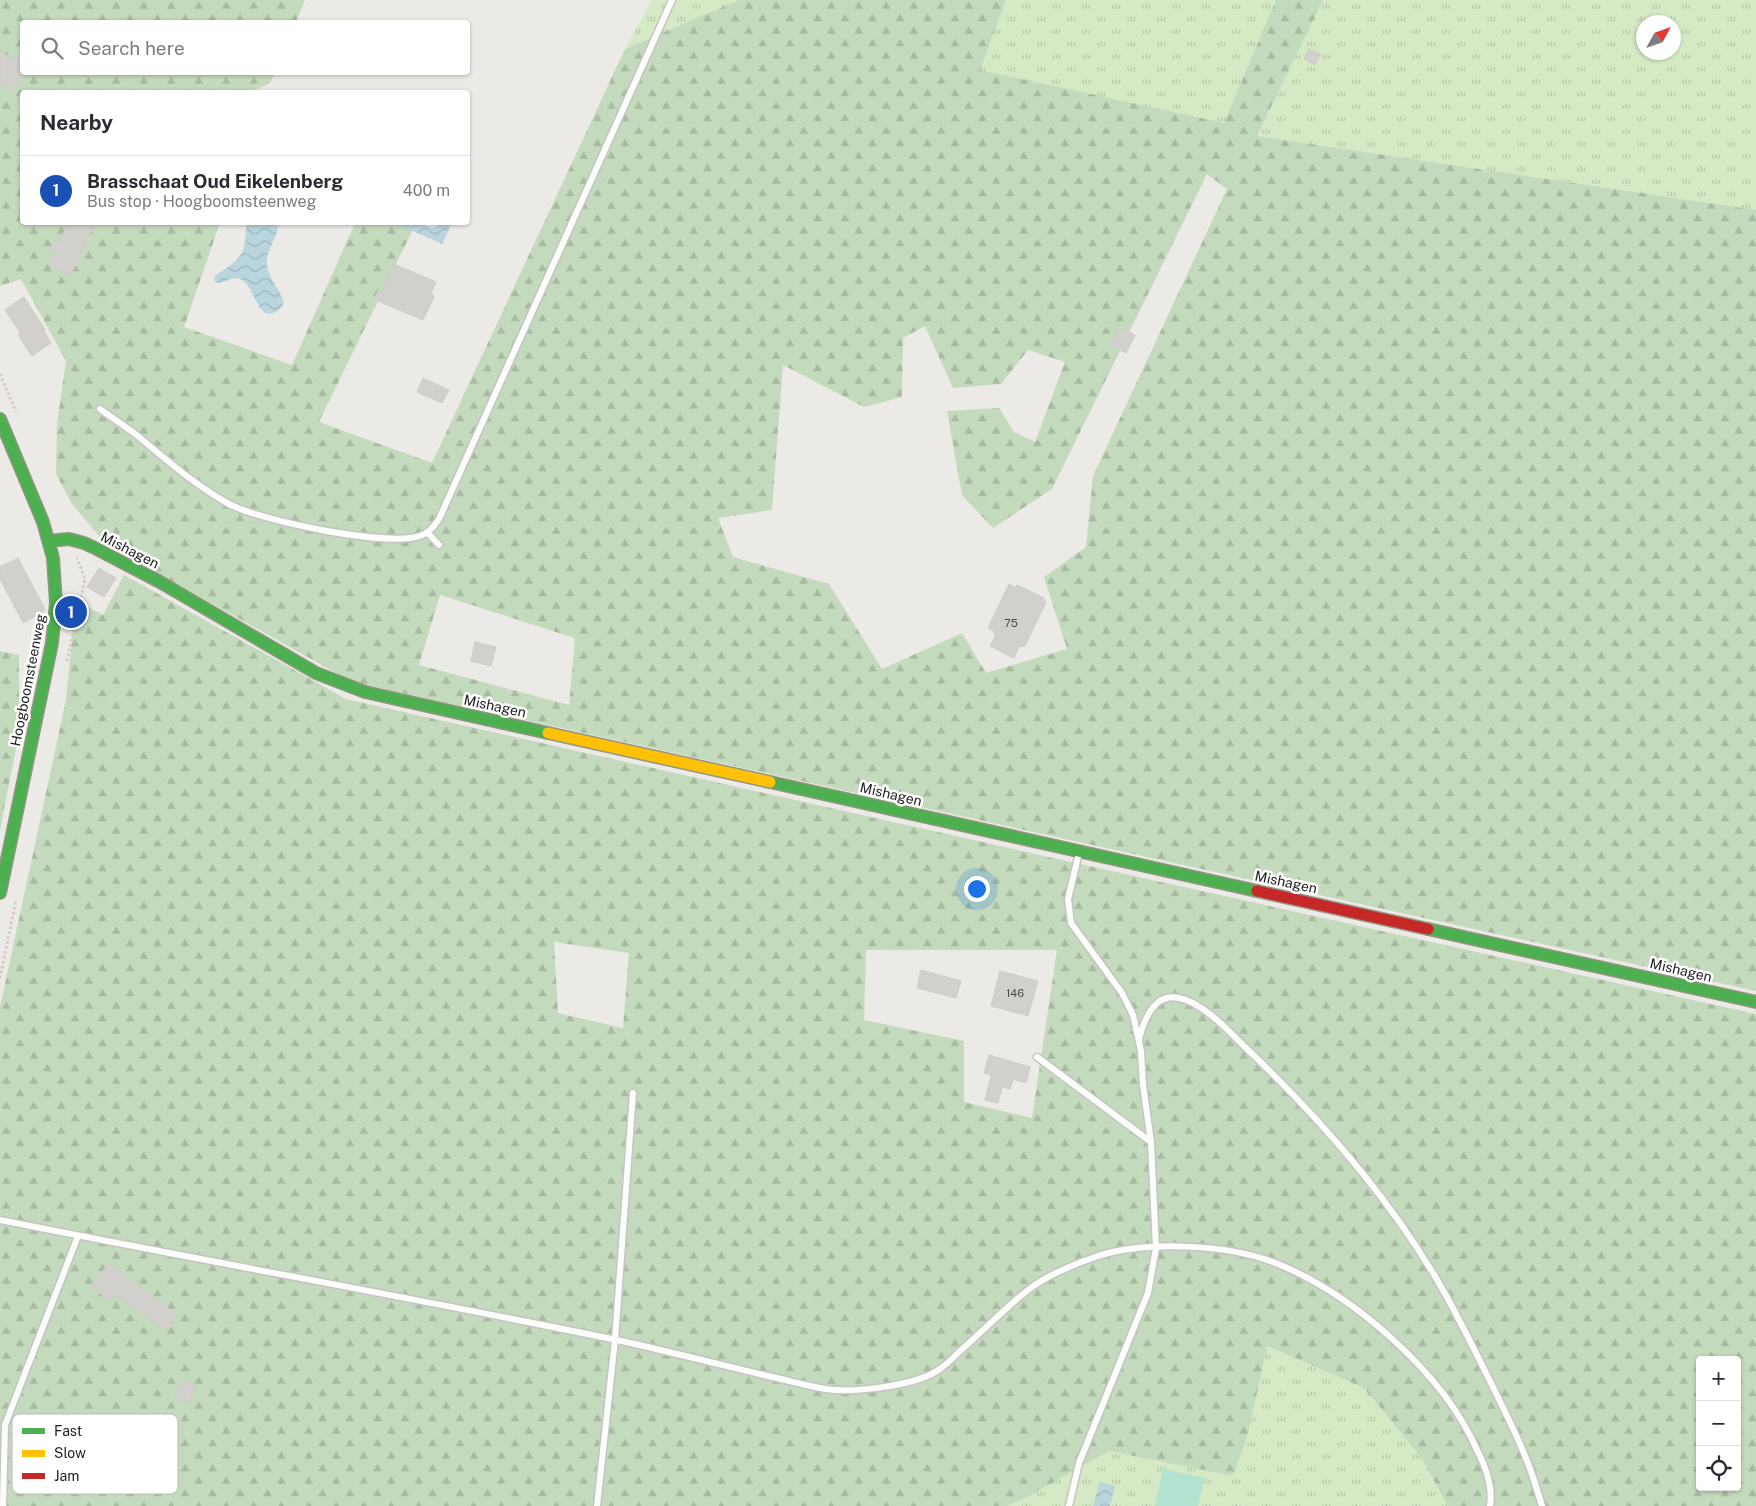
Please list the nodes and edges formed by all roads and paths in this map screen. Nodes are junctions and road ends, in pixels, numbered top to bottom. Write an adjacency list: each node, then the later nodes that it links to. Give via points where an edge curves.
1 (672, 0): 4 (lane, via 439,519)
2 (100, 410): 4 (lane, via 201,487 230,505 294,525 374,538 419,537)
3 (0, 419): 5 (street, Hoogboomsteenweg)
4 (427, 532): 6 (lane)
5 (49, 541): 7 (street, Mishagen, via 69,539 97,549 316,673 365,692); 8 (street, Hoogboomsteenweg, via 56,580 54,630)
6 (439, 545)
7 (1079, 852): 9 (street, Mishagen); 10 (lane, via 1068,899 1071,923 1122,993 1133,1015)
8 (0, 893)
9 (1756, 1002)
10 (1139, 1039): 13 (lane); 22 (lane, via 1152,1007 1164,999 1178,997 1191,1003 1207,1012 1238,1040 1333,1138 1372,1184 1443,1289 1514,1431)
11 (1036, 1057): 13 (lane)
12 (633, 1093): 17 (lane)
13 (1151, 1142): 16 (lane)
14 (0, 1220): 15 (lane)
15 (78, 1236): 17 (lane); 18 (lane, via 5,1425)
16 (1156, 1248): 17 (lane, via 1099,1255 1067,1268 1030,1288 937,1372 888,1388 829,1390); 20 (lane, via 1148,1293 1079,1463); 21 (lane, via 1234,1251 1277,1263 1320,1285 1362,1313 1407,1352 1444,1394 1470,1433 1487,1470 1492,1493)
17 (615, 1340): 19 (lane)
18 (3, 1506)
19 (597, 1506)
20 (1069, 1506)
21 (1490, 1506)
22 (1542, 1506)

